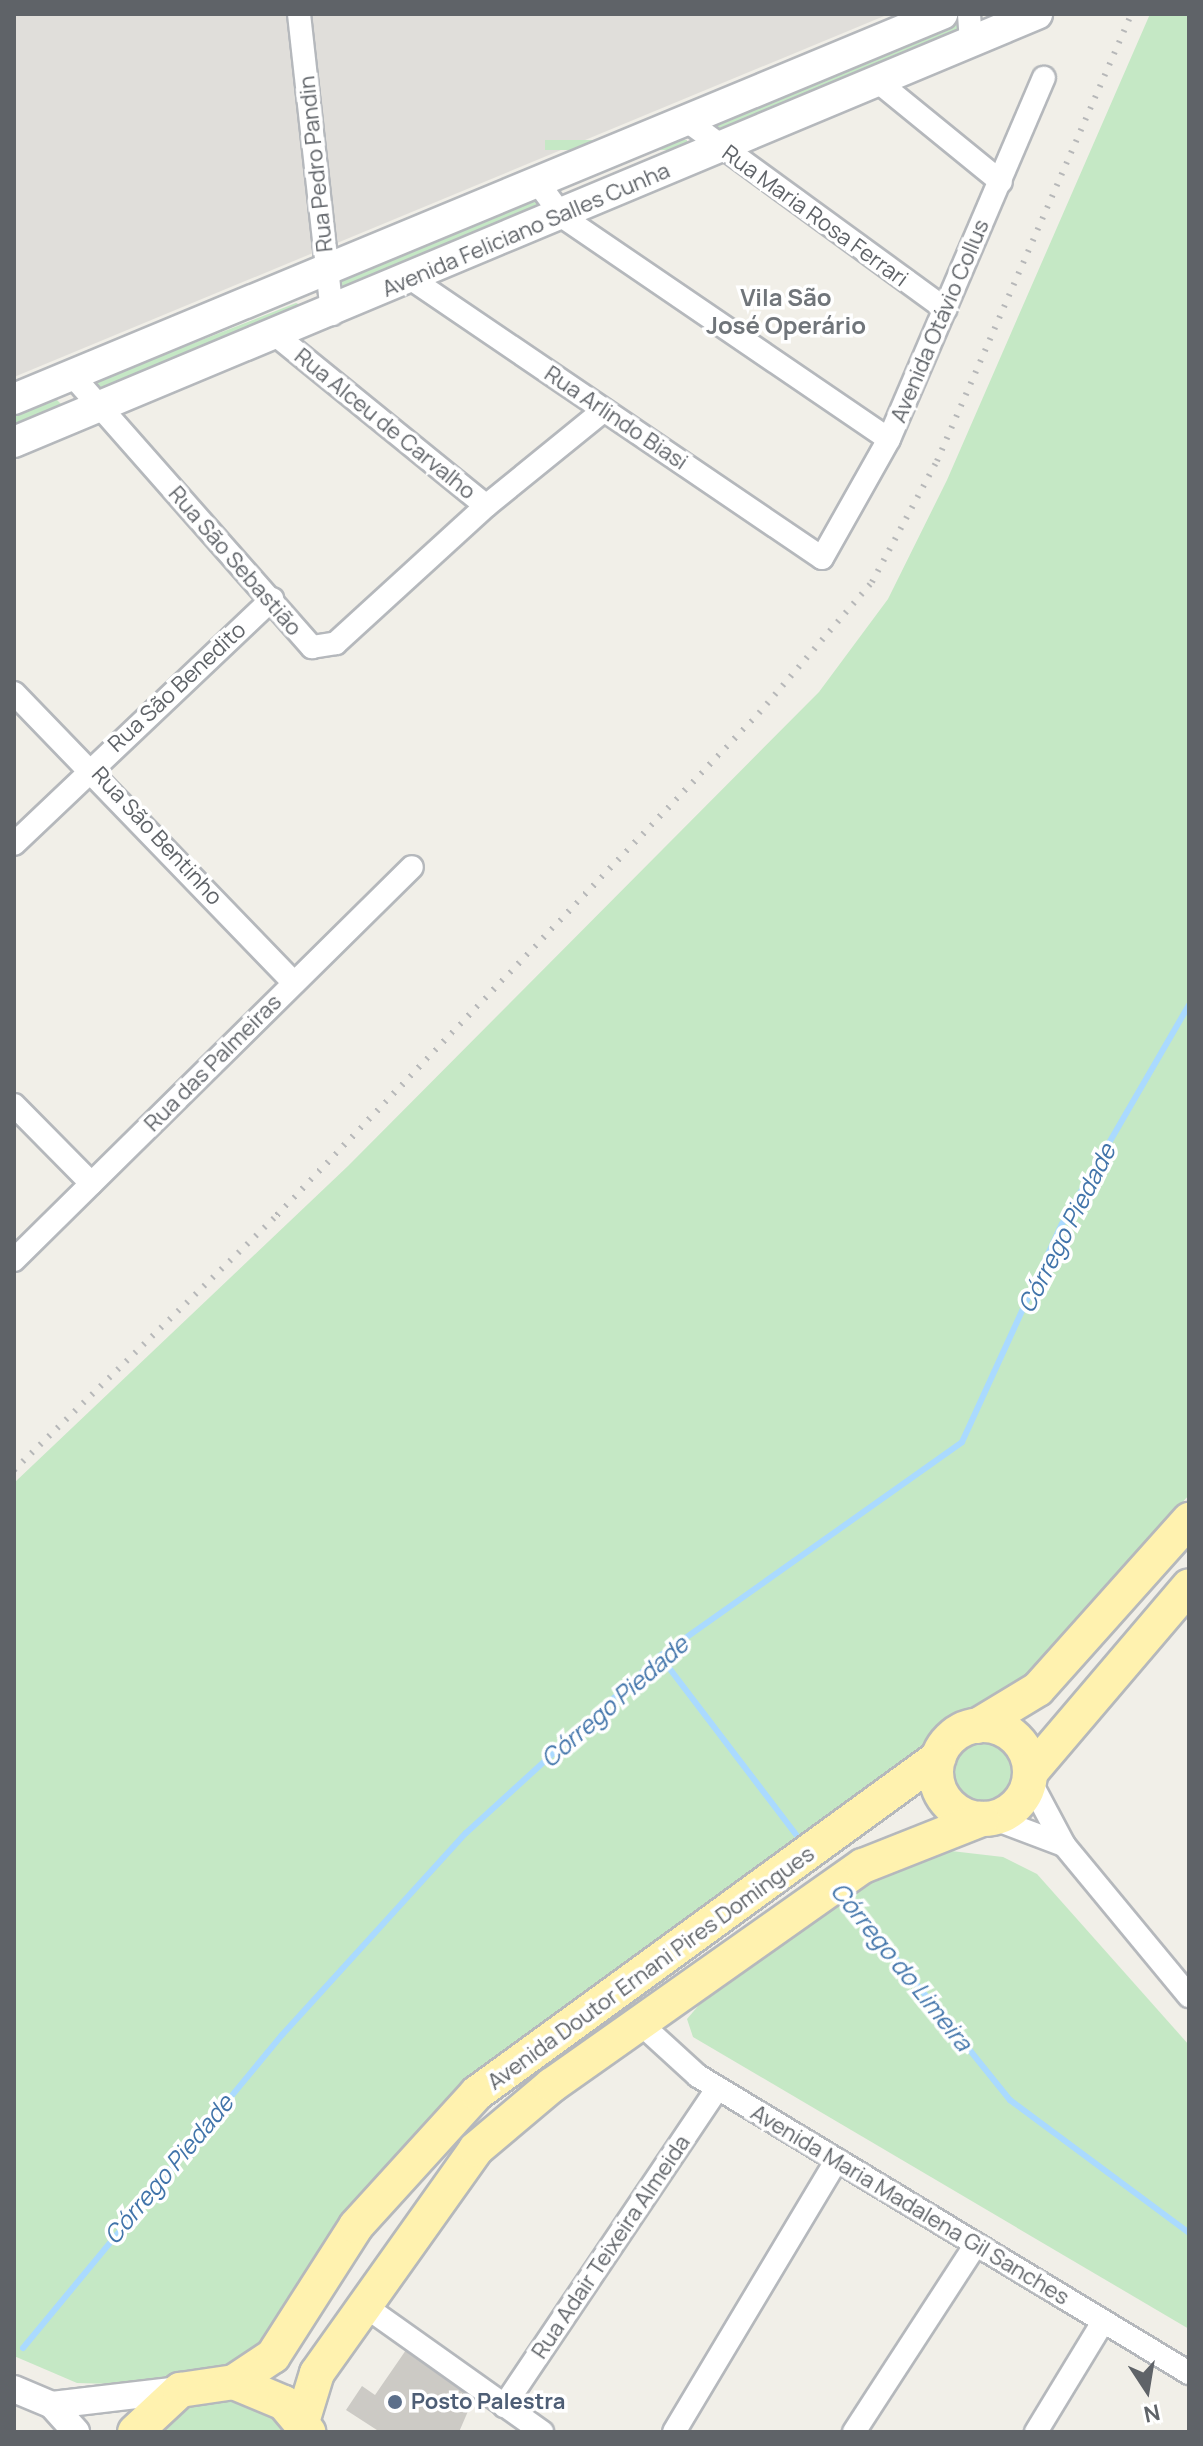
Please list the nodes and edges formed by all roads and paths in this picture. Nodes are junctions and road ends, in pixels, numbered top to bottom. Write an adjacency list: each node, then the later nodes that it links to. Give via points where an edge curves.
1 (299, 14): 12 (street, Rua Pedro Pandin)
2 (942, 14): 7 (main road, Avenida Feliciano Salles Cunha)
3 (1037, 14): 4 (main road, Avenida Feliciano Salles Cunha)
4 (970, 27): 6 (main road, Avenida Feliciano Salles Cunha)
5 (1044, 78): 9 (street, Avenida Otávio Collus)
6 (876, 80): 8 (main road, Avenida Feliciano Salles Cunha); 9 (street)
7 (686, 120): 8 (street, Rua Maria Rosa Ferrari); 10 (main road, Avenida Feliciano Salles Cunha)
8 (718, 146): 11 (main road, Avenida Feliciano Salles Cunha); 14 (street, Rua Maria Rosa Ferrari)
9 (1001, 182): 14 (street, Avenida Otávio Collus)
10 (538, 183): 11 (street); 12 (main road, Avenida Feliciano Salles Cunha)
11 (563, 217): 13 (main road, Avenida Feliciano Salles Cunha); 21 (street)
12 (327, 266): 15 (street, Rua Pedro Pandin); 17 (main road, Avenida Feliciano Salles Cunha)
13 (410, 278): 15 (main road, Avenida Feliciano Salles Cunha); 20 (street, Rua Arlindo Biasi)
14 (945, 309): 21 (street, Avenida Otávio Collus)
15 (332, 314): 16 (main road, Avenida Feliciano Salles Cunha)
16 (277, 336): 19 (main road, Avenida Feliciano Salles Cunha); 23 (street, Rua Alceu de Carvalho)
17 (72, 375): 18 (main road, Avenida Feliciano Salles Cunha); 19 (street, Rua São Sebastião)
18 (14, 399)
19 (99, 406): 22 (main road, Avenida Feliciano Salles Cunha); 25 (street, Rua São Sebastião)
20 (604, 410): 23 (street, Rua Alceu de Carvalho); 24 (street, Rua Arlindo Biasi)
21 (889, 439): 24 (street, Avenida Otávio Collus)
22 (14, 442)
23 (486, 506): 25 (street, Rua São Sebastião, via 325,648 301,640)
24 (822, 558)
25 (272, 599): 27 (street, Rua São Benedito)
26 (14, 693): 27 (street, Rua São Bentinho)
27 (92, 766): 28 (street, Rua São Benedito); 30 (street, Rua São Bentinho)
28 (14, 844)
29 (412, 867): 30 (street, Rua das Palmeiras)
30 (294, 983): 32 (street, Rua das Palmeiras)
31 (14, 1105): 32 (street)
32 (91, 1183): 33 (street, Rua das Palmeiras)
33 (14, 1260)
34 (1189, 1520): 36 (main road, via 1038,1689)
35 (1189, 1586): 38 (main road)
36 (977, 1726): 37 (main road, via 954,1736); 38 (main road, via 1008,1732)
37 (939, 1757): 39 (main road, via 938,1783 950,1806); 49 (main road, Avenida Doutor Ernani Pires Domingues, via 477,2093 356,2226 273,2356 250,2379)
38 (1030, 1777): 39 (main road, via 1017,1805); 40 (street)
39 (987, 1819): 40 (street); 42 (main road, Avenida Doutor Ernani Pires Domingues, via 863,1866)
40 (1064, 1845): 41 (street)
41 (1189, 1996)
42 (641, 2024): 43 (street, Avenida Maria Madalena Gil Sanches); 46 (main road, Avenida Doutor Ernani Pires Domingues, via 476,2149)
43 (718, 2088): 44 (street, Avenida Maria Madalena Gil Sanches); 53 (street, Rua Adair Teixeira Almeida)
44 (837, 2160): 45 (street, Avenida Maria Madalena Gil Sanches); 58 (street)
45 (976, 2244): 47 (street, Avenida Maria Madalena Gil Sanches); 59 (street)
46 (362, 2304): 53 (street); 54 (main road, Avenida Doutor Ernani Pires Domingues, via 317,2373)
47 (1103, 2322): 48 (street, Avenida Maria Madalena Gil Sanches); 60 (street)
48 (1189, 2373)
49 (234, 2382): 51 (main road); 54 (main road, via 260,2389)
50 (14, 2389): 52 (street)
51 (180, 2390): 52 (street); 56 (main road)
52 (52, 2405): 55 (street)
53 (504, 2406): 57 (street)
54 (305, 2427)
55 (76, 2432)
56 (135, 2432)
57 (542, 2432)
58 (674, 2432)
59 (854, 2432)
60 (1036, 2432)

